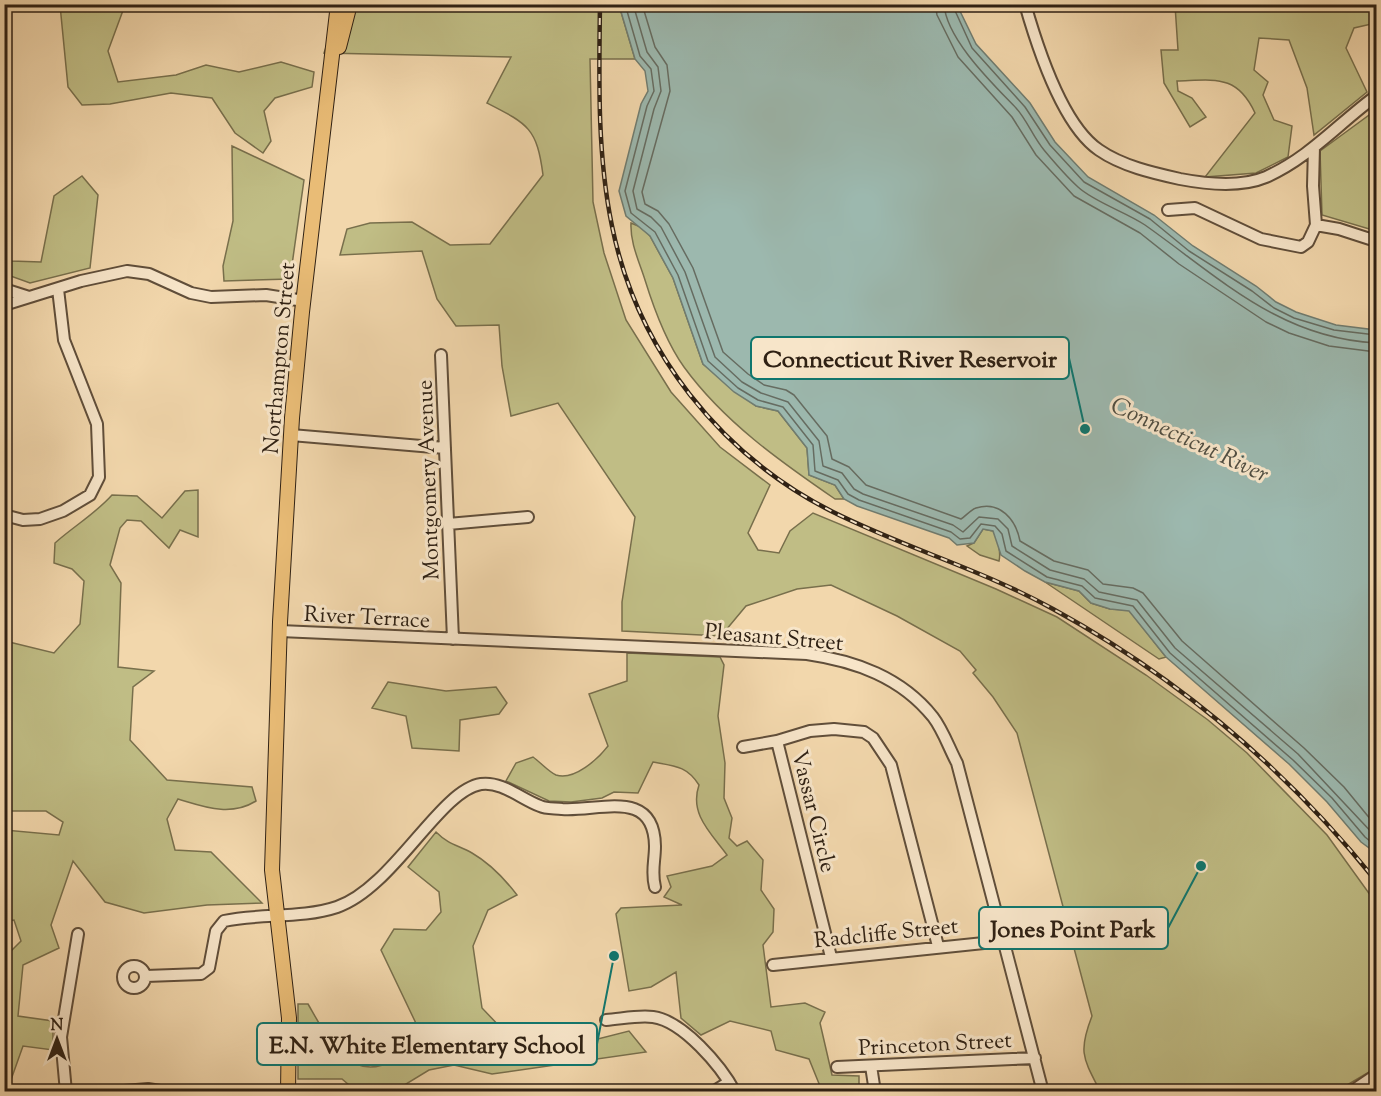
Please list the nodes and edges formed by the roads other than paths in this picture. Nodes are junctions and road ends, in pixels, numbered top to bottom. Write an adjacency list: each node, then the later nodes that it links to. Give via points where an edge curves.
1 (338, 4): 4 (main road)
2 (350, 4): 4 (main road)
3 (1025, 4): 6 (street, via 1046,65 1080,131 1098,149 1125,163 1200,183 1232,183 1264,178)
4 (329, 90): 13 (main road, Northampton Street)
5 (1377, 96): 6 (street)
6 (1314, 147): 8 (street)
7 (1168, 210): 8 (street, via 1196,208 1261,239 1291,247 1308,242)
8 (1316, 225): 9 (street)
9 (1377, 241)
10 (4, 289): 12 (street)
11 (58, 289): 12 (street); 13 (street, via 127,272 149,274 201,295 266,295); 18 (street, via 64,340 98,424 99,477 90,495 63,511 40,519)
12 (29, 297): 14 (street)
13 (303, 301): 16 (main road, Northampton Street)
14 (4, 305)
15 (441, 356): 17 (street, Montgomery Avenue)
16 (291, 435): 17 (street); 21 (main road, Northampton Street)
17 (445, 448): 20 (street, Montgomery Avenue)
18 (4, 516)
19 (528, 517): 20 (street)
20 (448, 524): 22 (street, Montgomery Avenue)
21 (280, 631): 22 (street, River Terrace); 26 (main road, Northampton Street, via 273,870)
22 (453, 639): 28 (street, Pleasant Street, via 765,650 839,659 867,668 906,690 934,718 957,763)
23 (777, 741): 24 (street); 29 (street, Vassar Circle, via 810,730 834,729 864,732 873,738 891,765); 30 (street, Vassar Circle)
24 (743, 747)
25 (655, 887): 26 (street, via 652,827 640,810 625,806 575,810 542,807 493,784 479,784 459,796 365,892 337,907)
26 (276, 916): 32 (street, via 224,921 216,931 209,968 201,974); 42 (main road, Northampton Street, via 289,1027)
27 (78, 934): 39 (street, via 61,1037)
28 (1003, 941): 29 (street, Radcliffe Street); 34 (street, Pleasant Street)
29 (938, 946): 30 (street, Radcliffe Street)
30 (831, 957): 31 (street, Radcliffe Street)
31 (773, 964)
32 (146, 976)
33 (606, 1020): 38 (street, via 653,1017 667,1022 687,1035)
34 (1035, 1058): 35 (street, Princeton Street); 45 (street, Pleasant Street)
35 (871, 1066): 36 (street, Princeton Street); 44 (street)
36 (837, 1067)
37 (1377, 1075): 46 (street)
38 (732, 1087): 43 (street)
39 (66, 1092)
40 (112, 1092): 41 (street)
41 (166, 1092)
42 (288, 1092)
43 (713, 1092)
44 (875, 1092)
45 (1043, 1092)
46 (1351, 1092)

